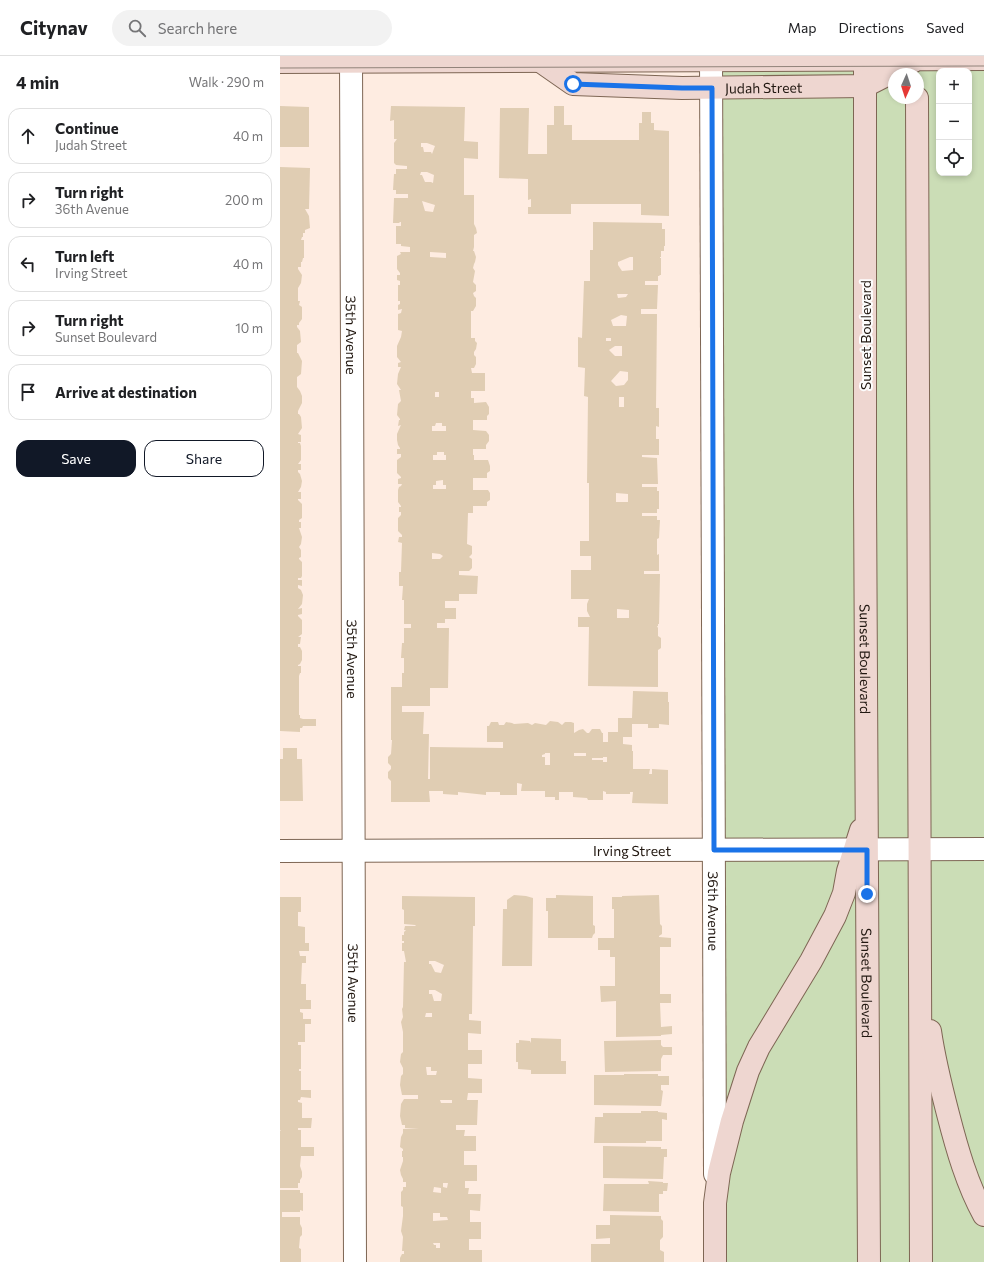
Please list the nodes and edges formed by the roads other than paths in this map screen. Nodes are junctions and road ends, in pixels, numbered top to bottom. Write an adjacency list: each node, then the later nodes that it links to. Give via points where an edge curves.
1 (868, 57): 2 (main road, Judah Street); 7 (main road, Judah Street); 8 (main road, Sunset Boulevard)
2 (711, 58): 5 (main road, Judah Street); 9 (street, 36th Avenue)
3 (352, 59): 5 (main road, Judah Street); 6 (main road, Judah Street); 16 (street, 35th Avenue)
4 (984, 59): 7 (main road, Judah Street)
5 (540, 61): 9 (main road, Judah Street, via 573,84)
6 (280, 62)
7 (917, 63): 8 (main road, Judah Street)
8 (865, 86): 9 (main road, Judah Street); 14 (main road, Sunset Boulevard, via 867,812)
9 (712, 88): 13 (street, 36th Avenue)
10 (917, 104): 11 (main road)
11 (920, 849): 12 (street, Irving Street); 14 (street, Irving Street); 17 (main road)
12 (984, 849)
13 (714, 850): 14 (street, Irving Street); 16 (street, Irving Street); 18 (street, 36th Avenue)
14 (861, 850): 18 (main road, Sunset Boulevard, via 848,871 844,893 835,916 759,1047 748,1071 728,1134); 22 (main road, Sunset Boulevard)
15 (280, 851): 16 (street, Irving Street)
16 (354, 851): 20 (street, 35th Avenue)
17 (920, 911): 19 (main road, via 925,993 937,1066 960,1157); 23 (main road)
18 (715, 1203): 21 (main road, 36th Avenue)
19 (984, 1215)
20 (355, 1262)
21 (715, 1262)
22 (868, 1262)
23 (921, 1262)

